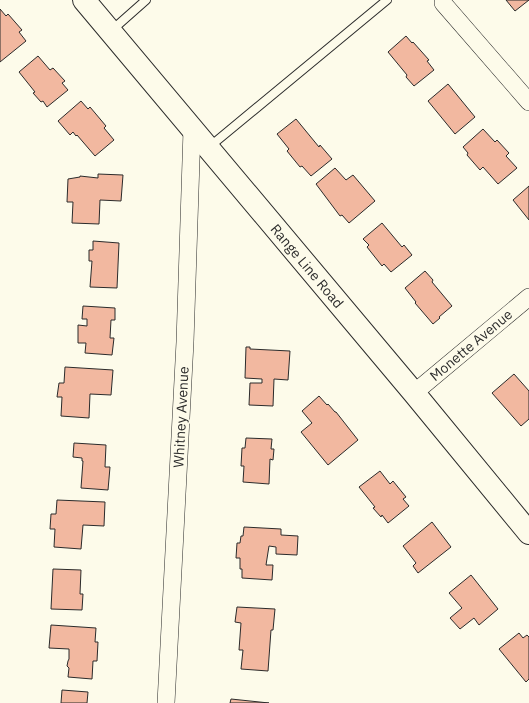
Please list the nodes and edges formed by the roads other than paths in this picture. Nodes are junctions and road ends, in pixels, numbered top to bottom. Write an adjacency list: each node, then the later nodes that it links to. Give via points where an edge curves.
1 (84, 0): 5 (main road, Range Line Road)
2 (146, 0): 5 (lane)
3 (387, 0): 8 (lane)
4 (444, 3): 6 (street)
5 (110, 32): 7 (main road, Range Line Road)
6 (529, 102)
7 (192, 130): 8 (main road, Range Line Road); 12 (street, Whitney Avenue, via 185,342)
8 (208, 148): 10 (main road, Range Line Road)
9 (529, 297): 10 (street, Monette Avenue)
10 (414, 393): 11 (main road, Range Line Road)
11 (529, 533)
12 (166, 703)

